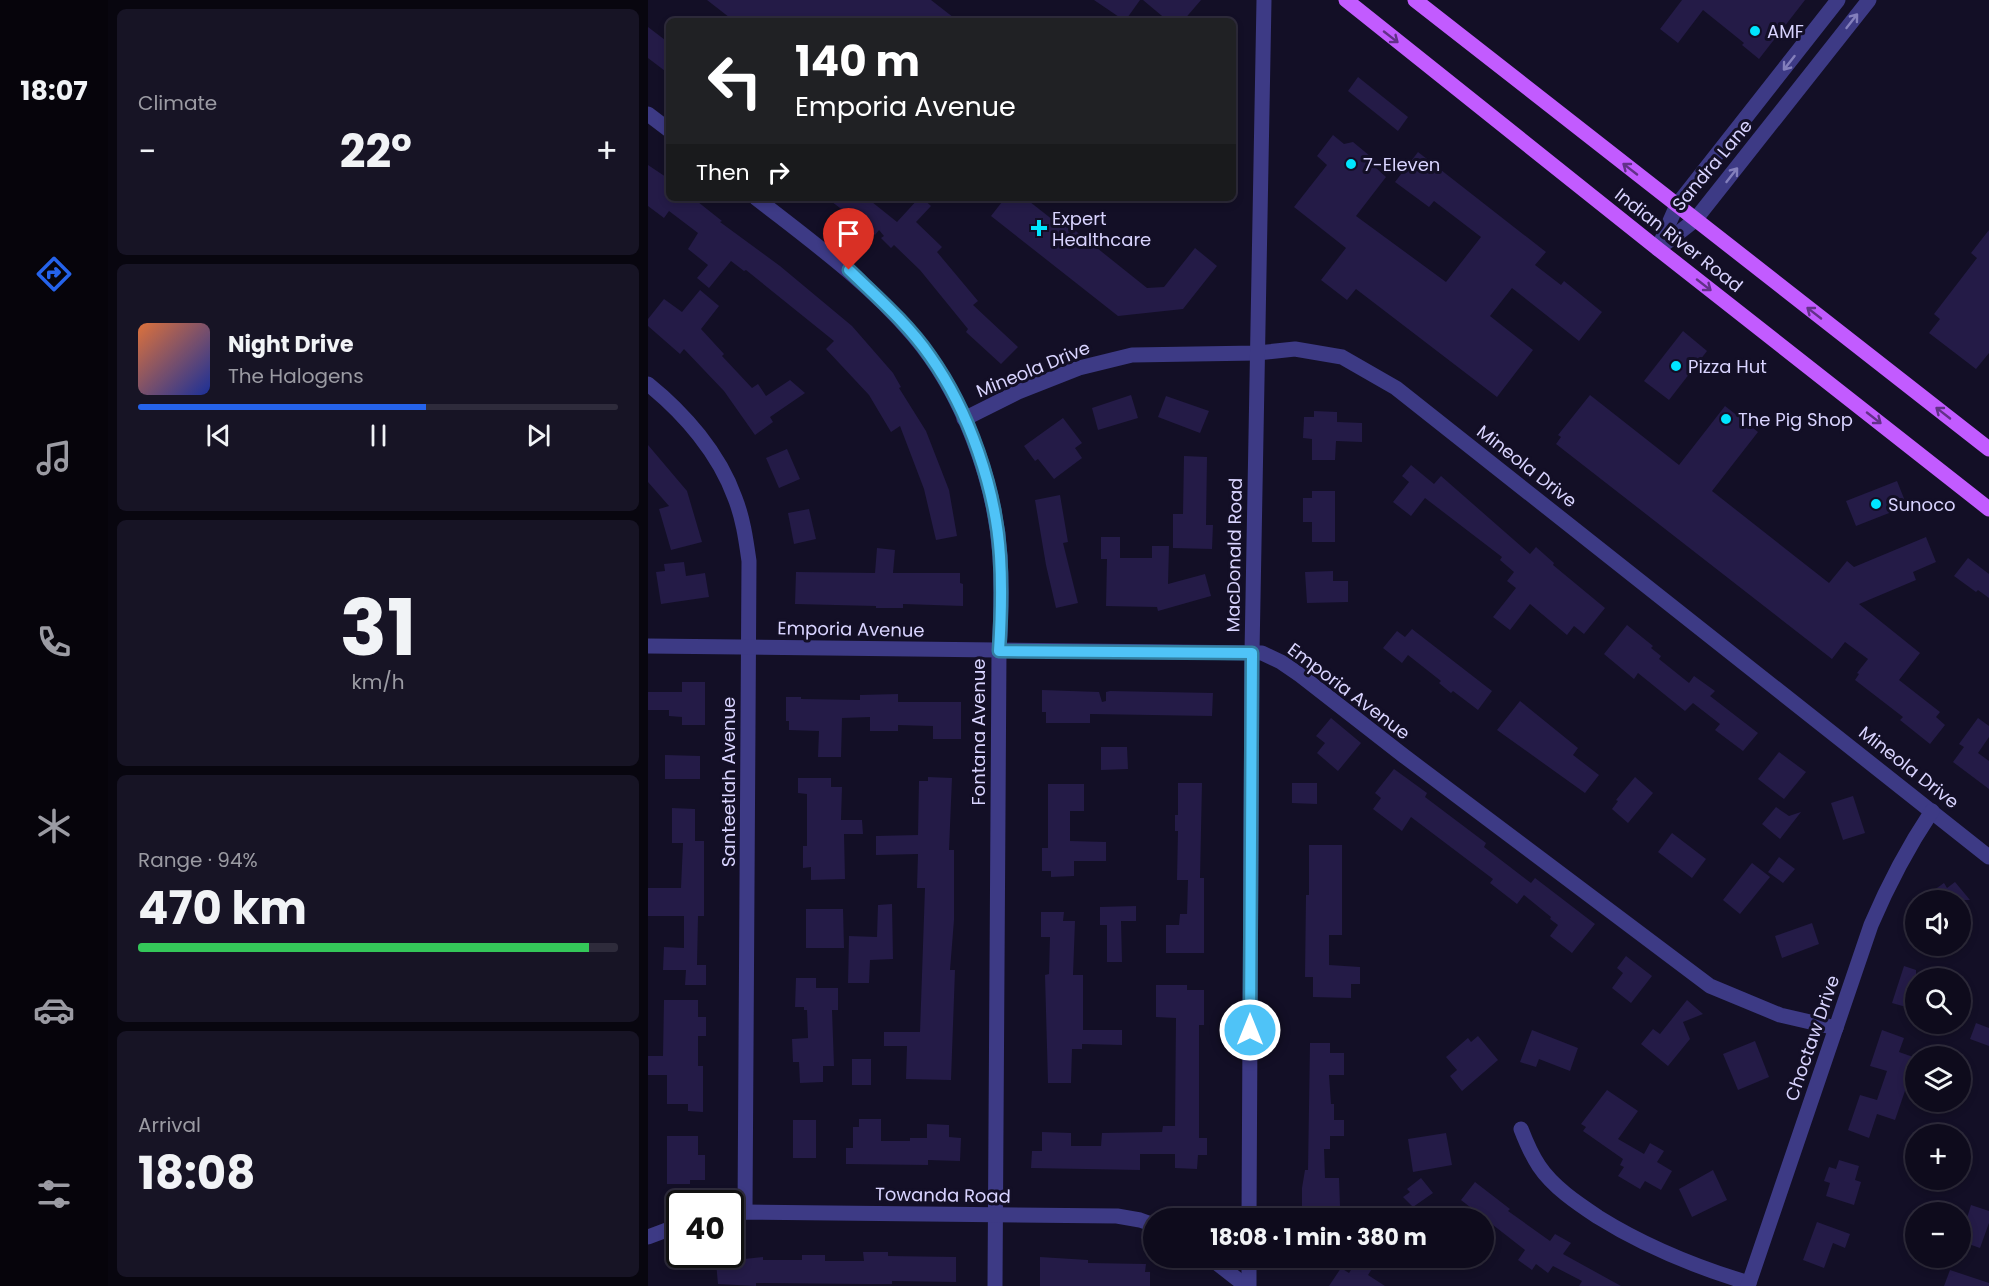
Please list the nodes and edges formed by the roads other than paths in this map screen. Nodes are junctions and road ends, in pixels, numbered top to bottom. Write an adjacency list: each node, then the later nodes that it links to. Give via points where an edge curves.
1 (1264, 0): 12 (street, MacDonald Road)
2 (1346, 0): 11 (main road, Indian River Road, one-way to 11)
3 (1415, 0): 9 (main road, Indian River Road, one-way to 3)
4 (1838, 0): 9 (street, Sandra Lane, one-way to 9)
5 (1869, 0): 10 (street, Sandra Lane, one-way to 5)
6 (648, 114): 7 (street)
7 (666, 128)
8 (760, 201): 14 (street, Fontana Avenue, via 877,296 913,335 941,374)
9 (1677, 205): 10 (main road, Indian River Road); 11 (street, Sandra Lane)
10 (1695, 220): 11 (street, Sandra Lane); 15 (main road, Indian River Road, one-way to 10)
11 (1658, 249): 16 (main road, Indian River Road, one-way to 16)
12 (1257, 353): 14 (street, Mineola Drive, via 1150,354 1103,362 1018,392); 20 (street, MacDonald Road); 21 (street, Mineola Drive, via 1295,349 1342,357 1396,388)
13 (648, 384): 18 (street, Santeetlah Avenue, via 689,422 735,496 749,561)
14 (964, 419): 19 (street, Fontana Avenue, via 990,491 1000,555)
15 (1989, 449)
16 (1989, 509)
17 (648, 646): 18 (street, Emporia Avenue)
18 (748, 647): 19 (street, Emporia Avenue); 25 (street, Santeetlah Avenue)
19 (999, 651): 20 (street, Emporia Avenue); 28 (street, Fontana Avenue)
20 (1252, 653): 23 (street, Emporia Avenue, via 1262,653 1300,675 1710,986 1780,1015); 26 (street, MacDonald Road)
21 (1932, 811): 22 (street, Mineola Drive); 23 (street, Choctaw Drive, via 1871,925)
22 (1989, 857)
23 (1836, 1028): 34 (street, Choctaw Drive)
24 (1521, 1129): 34 (street, via 1540,1168 1581,1206 1666,1254)
25 (738, 1190)
26 (1249, 1208)
27 (744, 1213): 28 (street, Towanda Road)
28 (994, 1215): 29 (street, Towanda Road, via 1117,1216); 35 (street, Fontana Avenue)
29 (1143, 1221)
30 (666, 1230): 31 (street)
31 (648, 1237)
32 (1223, 1268): 36 (street)
33 (1248, 1268): 36 (street)
34 (1749, 1285)
35 (995, 1286)
36 (1247, 1286)

